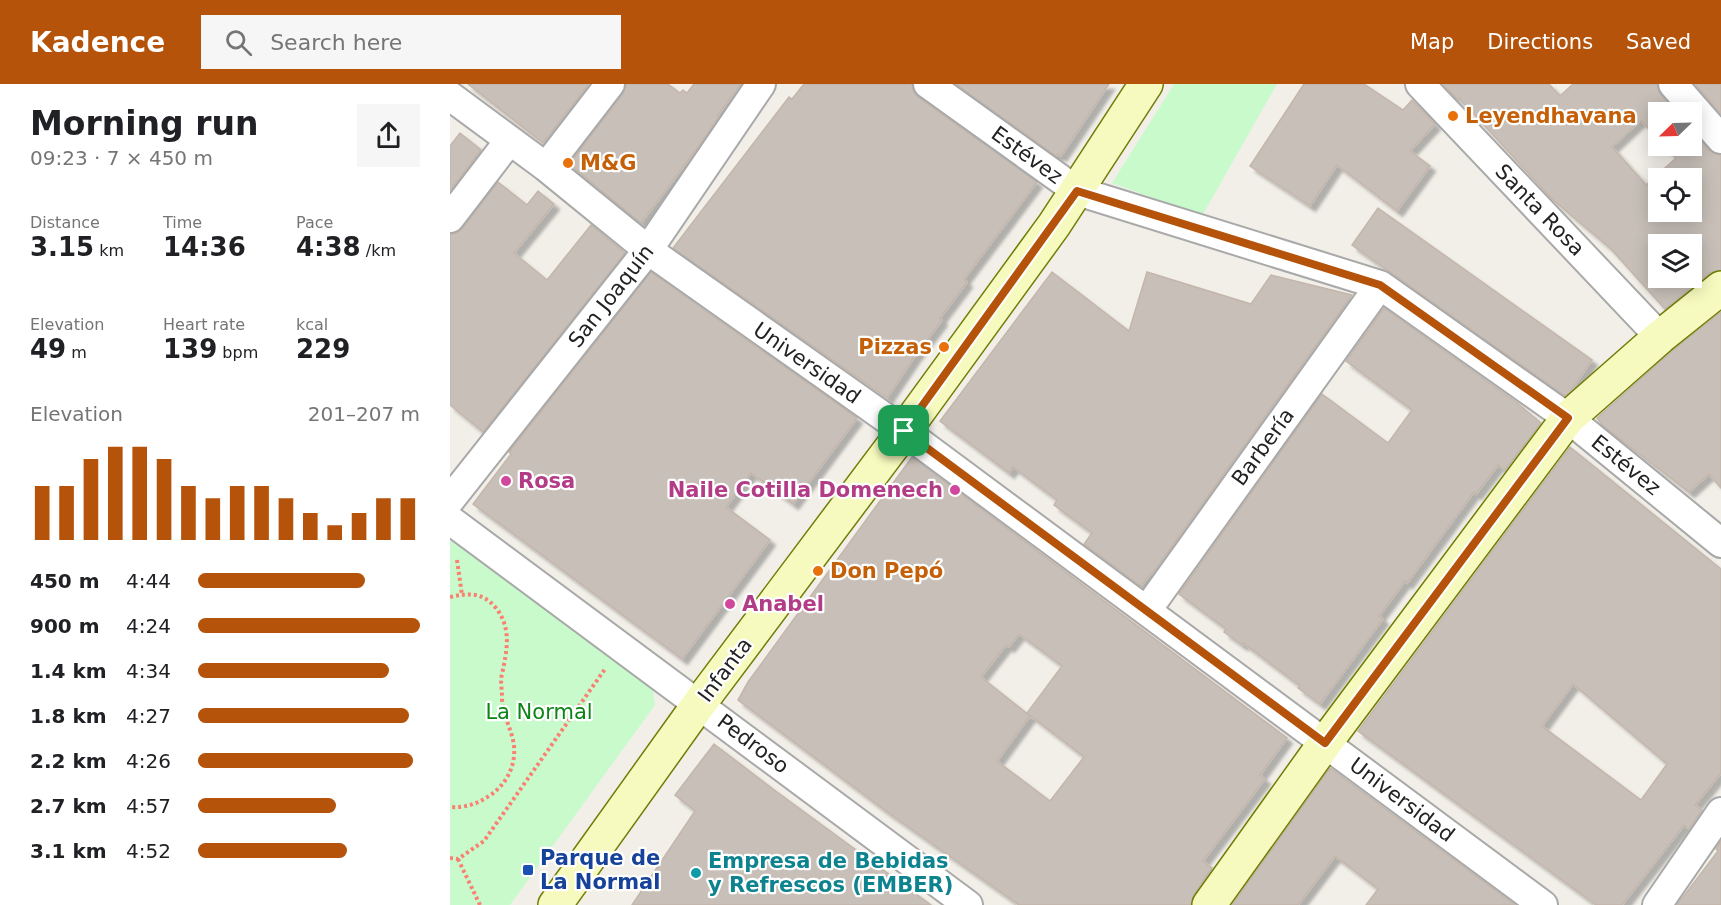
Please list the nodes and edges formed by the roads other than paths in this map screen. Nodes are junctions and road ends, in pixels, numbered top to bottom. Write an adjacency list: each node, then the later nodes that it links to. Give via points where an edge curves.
1 (610, 84): 10 (street)
2 (761, 84): 13 (street, San Joaquín)
3 (928, 84): 11 (street, Estévez)
4 (1146, 84): 11 (main road, Infanta)
5 (1420, 84): 16 (street, Santa Rosa)
6 (1673, 84): 8 (street)
7 (450, 96): 9 (street, Universidad)
8 (1721, 139)
9 (510, 141): 10 (street, Universidad); 12 (street)
10 (546, 167): 13 (street, Universidad)
11 (1077, 191): 14 (street, Estévez); 18 (main road, Infanta)
12 (450, 218)
13 (648, 250): 18 (street, Universidad); 19 (street, San Joaquín)
14 (1380, 285): 17 (street, Estévez); 22 (street, Barbería)
15 (1721, 288): 16 (main road)
16 (1660, 337): 17 (main road)
17 (1568, 418): 21 (street, Estévez); 24 (main road)
18 (904, 431): 22 (street, Universidad); 23 (main road, Infanta)
19 (450, 500)
20 (450, 520): 23 (street, Pedroso)
21 (1721, 543)
22 (1147, 610): 24 (street, Universidad)
23 (699, 704): 26 (main road, Infanta); 27 (street, Pedroso)
24 (1325, 743): 28 (main road); 29 (street, Universidad)
25 (1721, 812): 30 (street)
26 (555, 905)
27 (968, 905)
28 (1209, 905)
29 (1543, 905)
30 (1657, 905)

